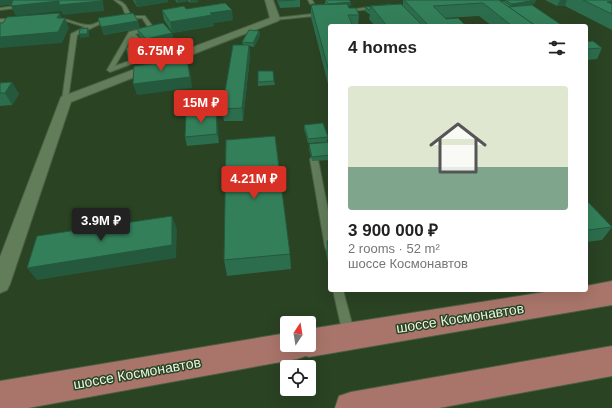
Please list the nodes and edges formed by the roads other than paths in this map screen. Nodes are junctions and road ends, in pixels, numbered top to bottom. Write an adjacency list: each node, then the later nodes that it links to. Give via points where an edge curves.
1 (116, 0): 5 (lane)
2 (268, 0): 13 (street)
3 (130, 2): 5 (lane)
4 (32, 5): 7 (lane)
5 (124, 5): 10 (lane)
6 (386, 6): 8 (lane)
7 (0, 9)
8 (338, 12)
9 (331, 13): 13 (lane)
10 (129, 17): 11 (lane); 18 (lane, via 143,17 151,28)
11 (122, 18)
12 (50, 19): 17 (lane, via 63,19)
13 (276, 19): 19 (street)
14 (22, 20): 16 (lane)
15 (115, 20): 17 (lane)
16 (0, 21)
17 (90, 27): 19 (lane, via 74,34)
18 (131, 33): 18 (lane, via 141,44 130,48 132,62 110,70)
19 (64, 100): 22 (street)
20 (314, 159): 21 (lane)
21 (328, 236)
22 (0, 284)
23 (338, 292): 25 (lane)
24 (612, 293): 25 (main road, шоссе Космонавтов)
25 (349, 336): 26 (main road, шоссе Космонавтов)
26 (316, 342)
27 (280, 348): 29 (main road, шоссе Космонавтов)
28 (612, 361): 30 (main road)
29 (0, 397)
30 (351, 408)

